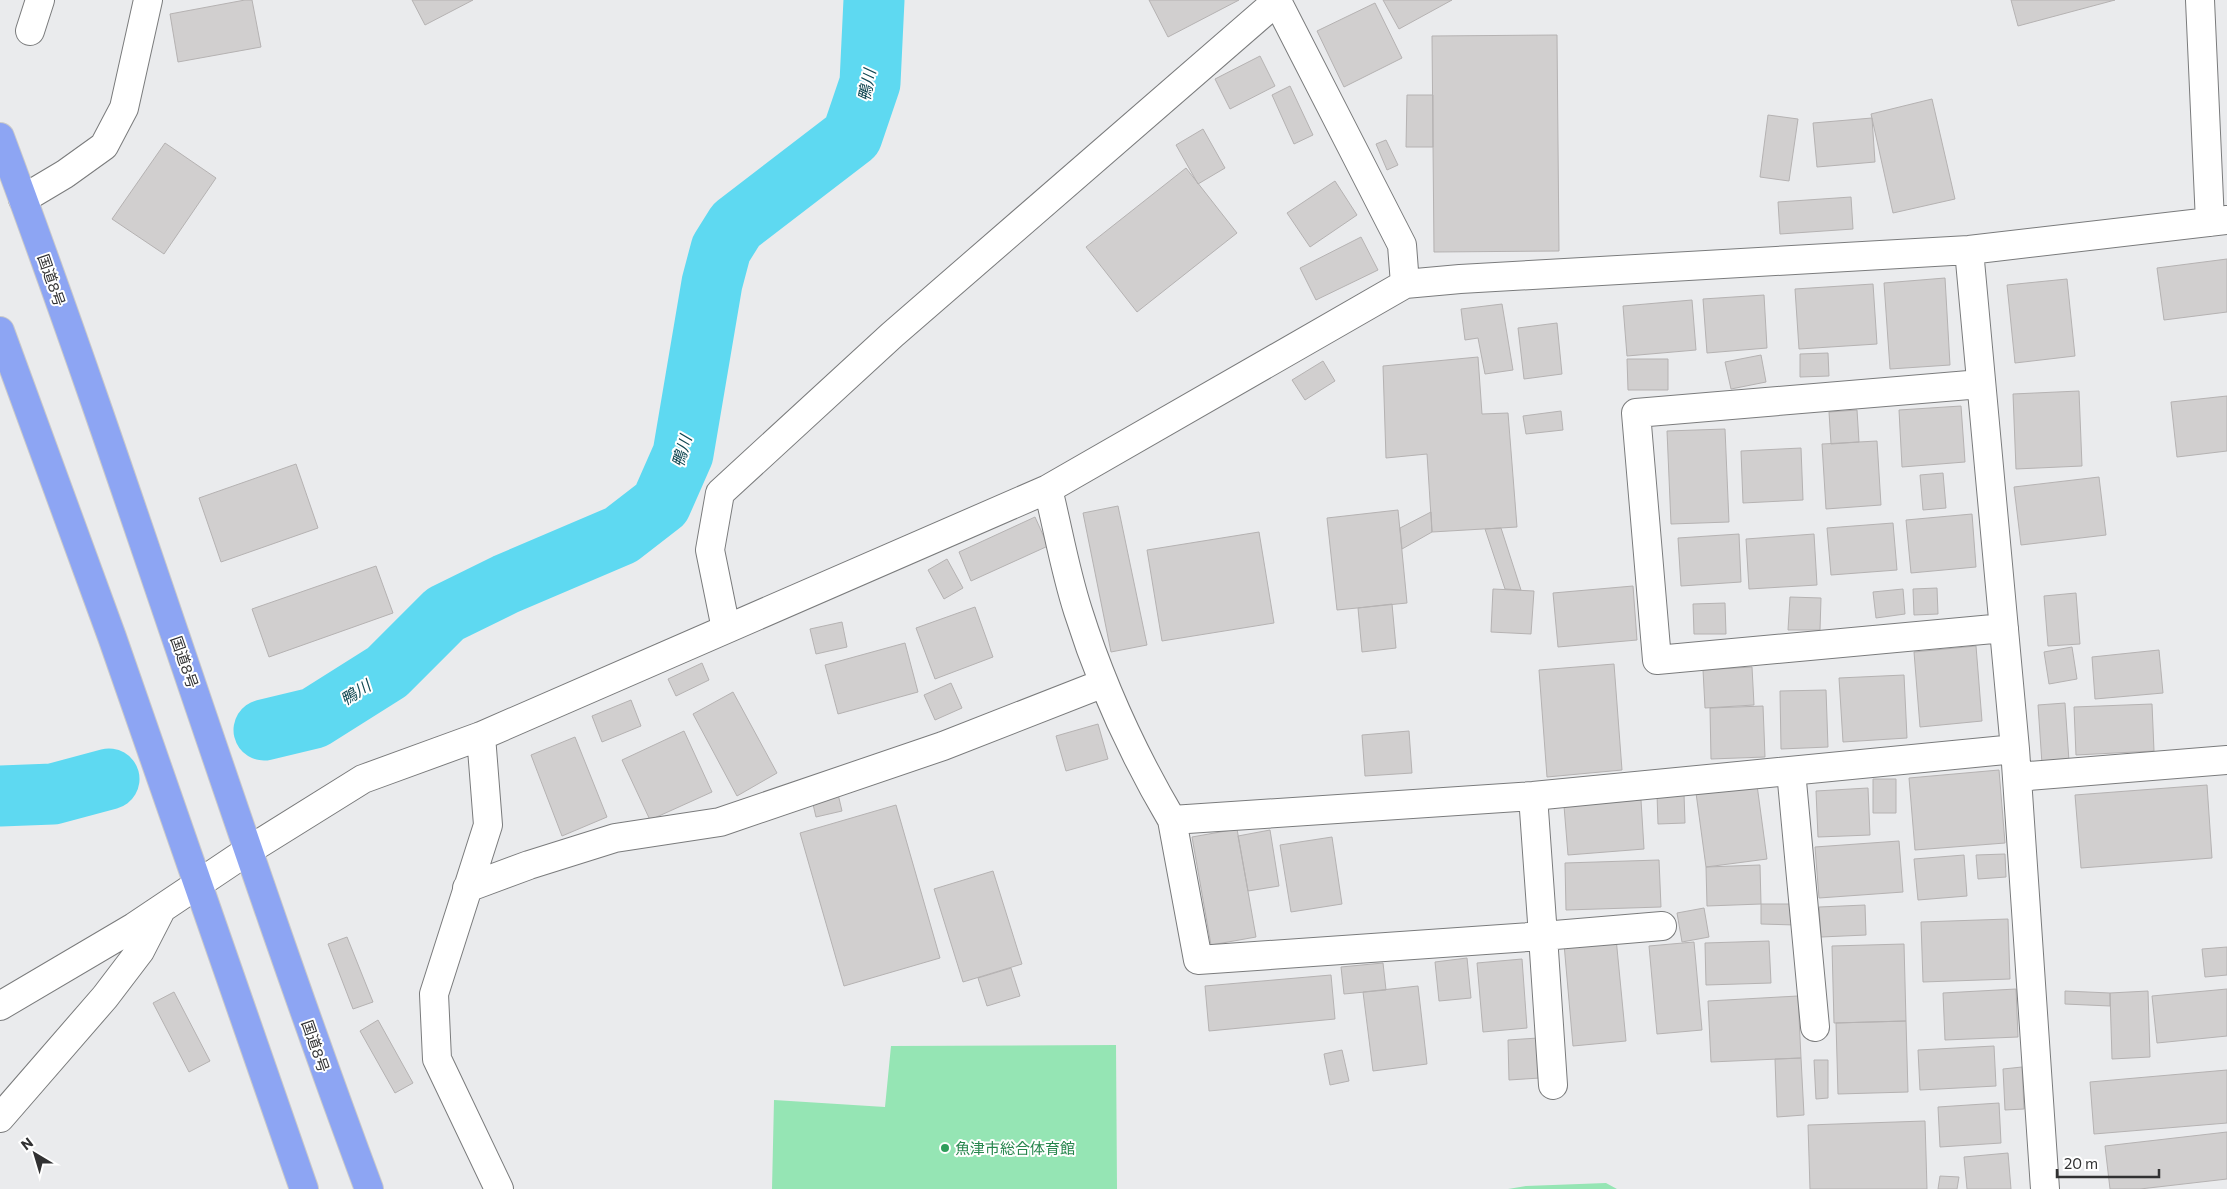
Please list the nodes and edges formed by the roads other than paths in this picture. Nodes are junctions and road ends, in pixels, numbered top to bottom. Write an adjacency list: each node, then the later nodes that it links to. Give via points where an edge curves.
1 (40, 0): 5 (street)
2 (148, 0): 7 (street, via 124,108 104,146)
3 (1276, 0): 10 (street, via 1402,245); 15 (street, via 892,335 720,493 710,550)
4 (2200, 0): 8 (street)
5 (30, 31)
6 (0, 137): 7 (highway, 国道8号)
7 (23, 199): 24 (highway, 国道8号)
8 (2219, 221): 9 (street)
9 (1969, 250): 10 (street); 12 (street)
10 (1405, 284): 13 (street)
11 (0, 331): 25 (highway)
12 (1981, 384): 14 (street); 14 (street, via 1636,413 1656,660)
13 (1048, 489): 15 (street); 16 (street, via 1078,610)
14 (2004, 628): 18 (street)
15 (726, 629): 17 (street)
16 (1104, 683): 23 (street, via 1146,776); 26 (street, via 943,746 720,822 615,838)
17 (481, 736): 24 (street, via 363,779); 26 (street, via 488,825)
18 (2015, 749): 20 (street); 21 (street)
19 (2227, 760): 21 (street)
20 (1791, 771): 22 (street); 31 (street)
21 (2017, 777): 37 (street)
22 (1533, 796): 23 (street); 29 (street)
23 (1172, 820): 29 (street, via 1198,960)
24 (249, 850): 25 (street); 35 (highway, 国道8号)
25 (197, 885): 27 (street); 34 (highway)
26 (467, 888): 36 (street, via 434,994 437,1059)
27 (162, 908): 30 (street); 33 (street, via 140,951 105,997)
28 (1662, 926): 29 (street)
29 (1543, 936): 32 (street)
30 (0, 1006)
31 (1815, 1027)
32 (1553, 1085)
33 (0, 1118)
34 (304, 1189)
35 (369, 1189)
36 (499, 1189)
37 (2045, 1189)

